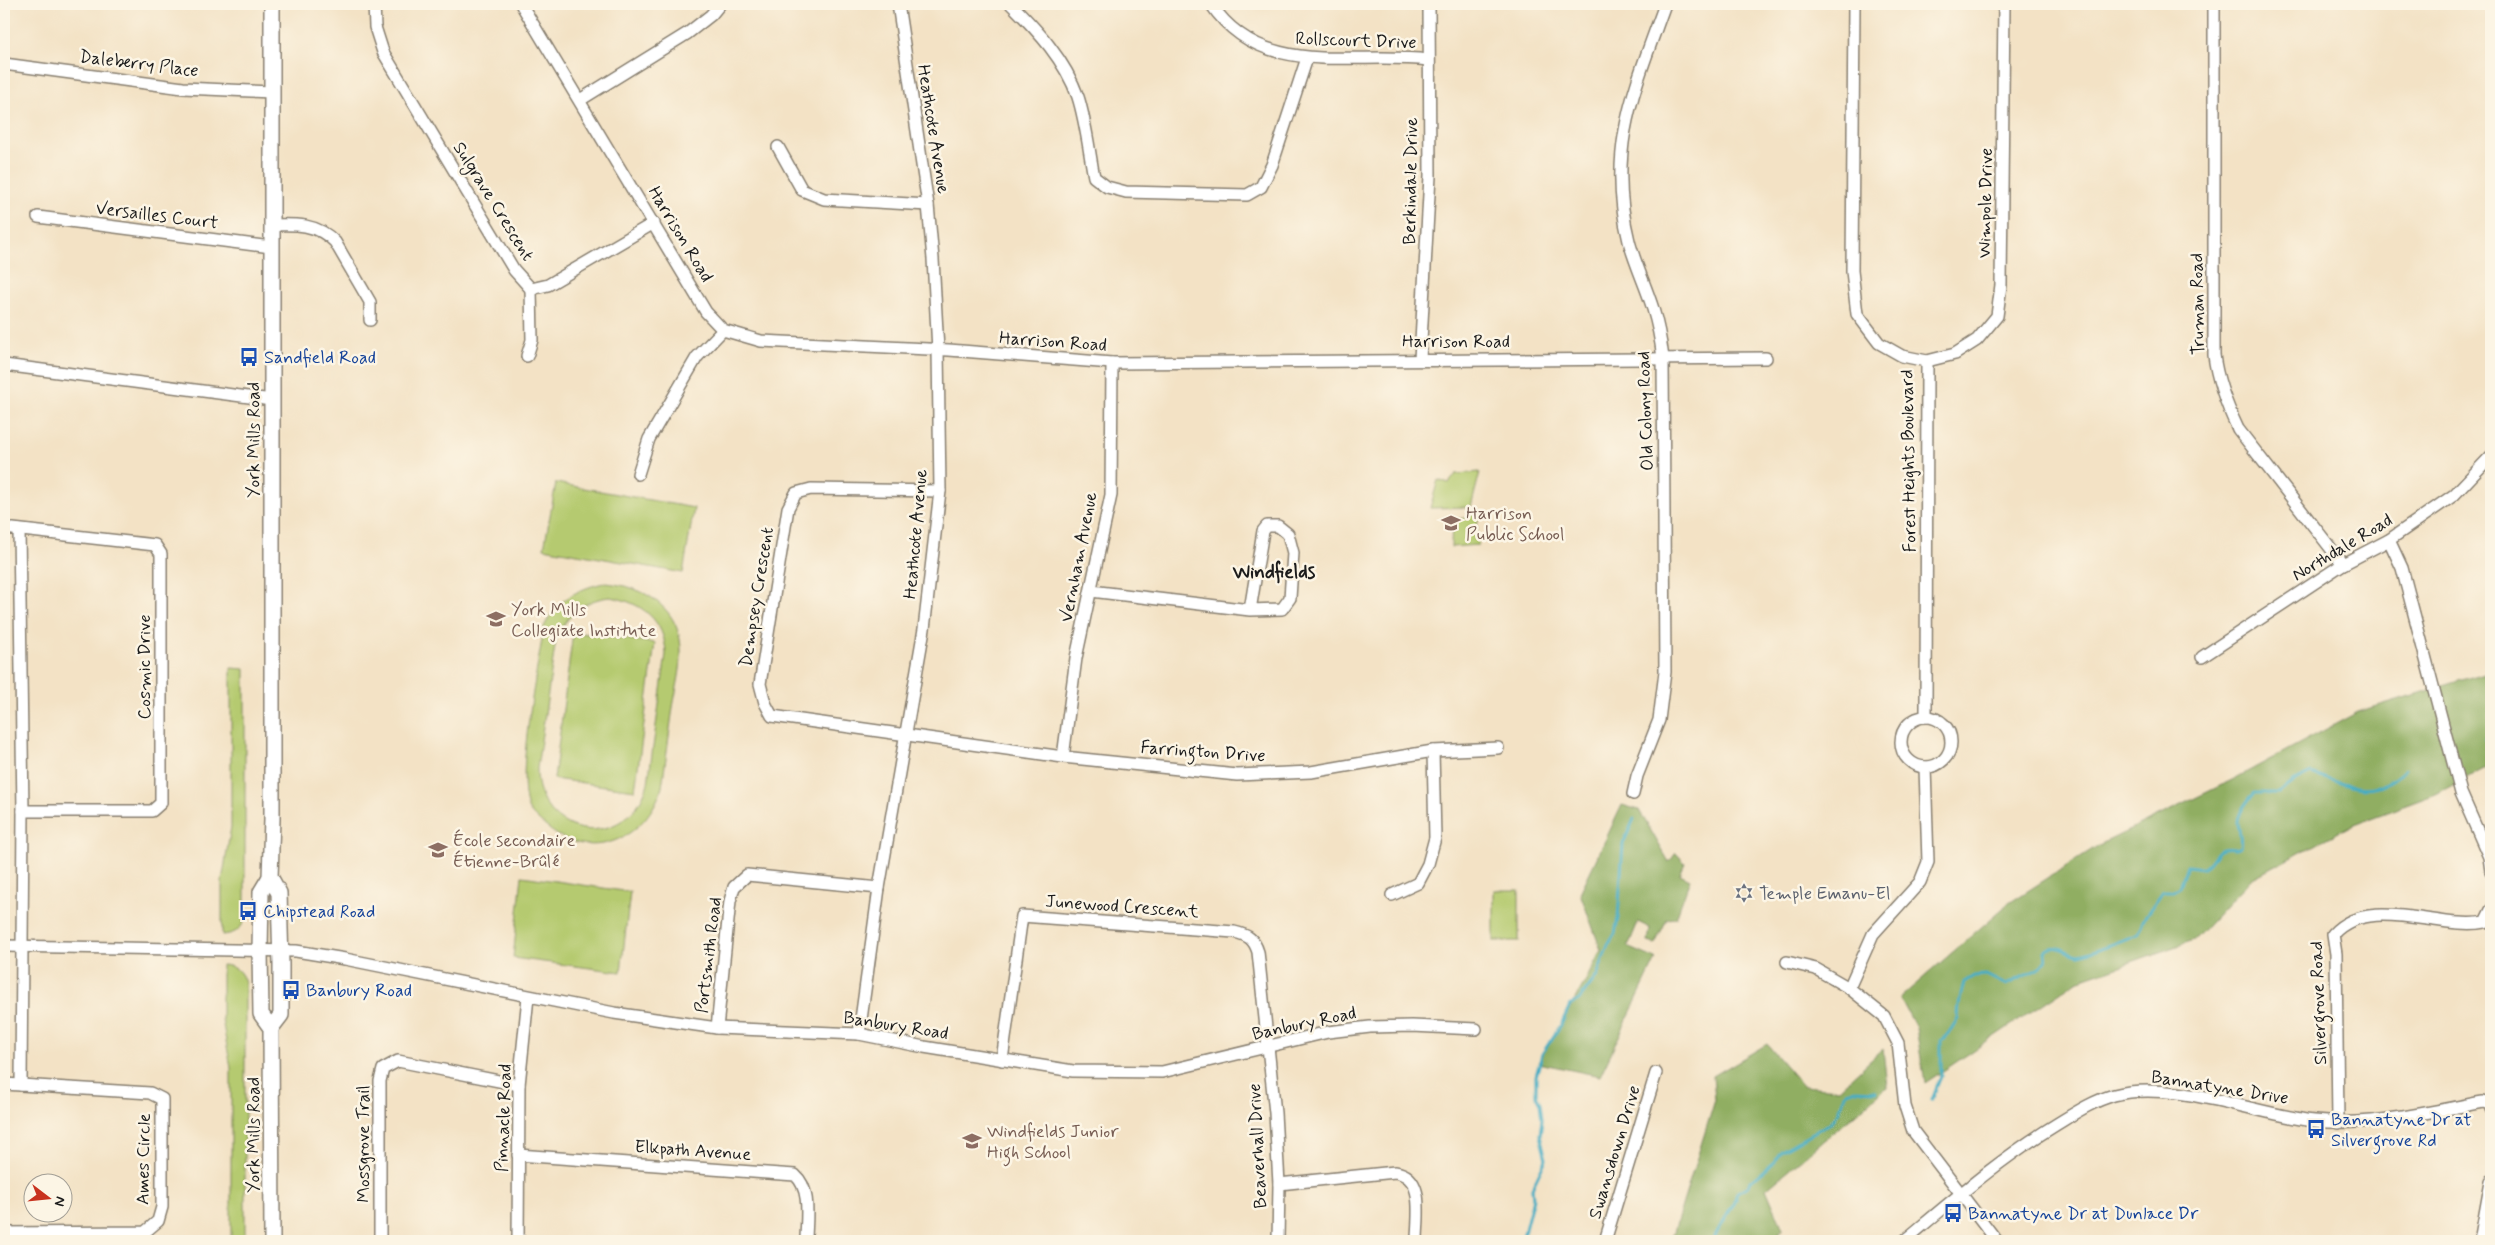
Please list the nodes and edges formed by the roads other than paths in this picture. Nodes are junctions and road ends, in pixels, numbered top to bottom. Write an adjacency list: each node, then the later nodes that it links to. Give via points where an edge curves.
1 (272, 4): 16 (main road, York Mills Road)
2 (374, 4): 24 (street, Sulgrave Crescent, via 375,27 384,52 514,270)
3 (521, 4): 17 (street, Harrison Road)
4 (720, 4): 17 (street, via 712,15 688,33)
5 (898, 4): 19 (street, Heathcote Avenue)
6 (1011, 4): 13 (street, via 1043,36 1068,74 1078,99 1094,177 1107,187 1126,192 1247,195 1260,187 1272,165)
7 (1211, 4): 13 (street, Rollscourt Drive, via 1235,31 1272,52)
8 (1429, 4): 14 (street, Berkindale Drive)
9 (1665, 4): 29 (street, Old Colony Road, via 1626,120 1620,169 1622,210 1654,311)
10 (1854, 4): 32 (street, Forest Heights Boulevard, via 1852,271 1857,314 1879,343 1902,356)
11 (2004, 4): 32 (street, Wimpole Drive, via 2001,285 1997,316 1977,340 1955,354)
12 (2214, 4): 42 (street, Truman Road, via 2214,357 2217,373 2230,412 2242,434)
13 (1307, 58): 14 (street, Rollscourt Drive)
14 (1428, 60): 31 (street, Berkindale Drive, via 1430,176)
15 (4, 64): 16 (street, Daleberry Place, via 183,88)
16 (272, 92): 22 (main road, York Mills Road)
17 (580, 100): 21 (street, Harrison Road)
18 (778, 147): 19 (street, via 802,190 824,199)
19 (928, 205): 27 (street, Heathcote Avenue)
20 (38, 217): 23 (street, Versailles Court)
21 (654, 223): 24 (street, Sulgrave Crescent, via 548,285); 26 (street, Harrison Road, via 706,312)
22 (271, 225): 23 (main road, York Mills Road); 25 (street, via 308,226 327,234 370,302)
23 (271, 247): 35 (main road, York Mills Road)
24 (531, 289): 28 (street, via 532,340)
25 (370, 320)
26 (723, 330): 27 (street, Harrison Road, via 761,341); 37 (street, via 692,365 649,439)
27 (938, 350): 33 (street, Harrison Road); 38 (street, Heathcote Avenue)
28 (527, 356)
29 (1663, 358): 30 (street, Harrison Road); 31 (street, Harrison Road); 52 (street, Old Colony Road, via 1665,672 1659,720)
30 (1766, 358)
31 (1420, 359): 33 (street, Harrison Road)
32 (1927, 361): 46 (street, Forest Heights Boulevard)
33 (1112, 363): 43 (street, Vernham Avenue, via 1111,495)
34 (4, 365): 35 (street)
35 (272, 400): 55 (main road, York Mills Road)
36 (2491, 456): 41 (street, Northdale Road, via 2454,495)
37 (638, 474)
38 (940, 491): 47 (street, Heathcote Avenue, via 924,628); 47 (street, Dempsey Crescent, via 811,489 796,493 788,508 760,684 772,716)
39 (4, 528): 40 (street, Cosmic Drive)
40 (19, 530): 53 (street); 53 (street, Cosmic Drive, via 130,544 145,543 155,545 161,554 161,803 152,811)
41 (2389, 540): 42 (street, Northdale Road); 54 (street, via 2402,568 2461,793 2489,857)
42 (2343, 564): 45 (street, Northdale Road)
43 (1091, 590): 44 (street); 50 (street, Vernham Avenue, via 1076,658)
44 (1250, 610): 44 (street, via 1263,531 1267,526 1278,526 1288,534 1293,554 1290,598 1282,609)
45 (2202, 657)
46 (1926, 717): 51 (street, via 1917,718 1905,728 1901,743 1906,757); 51 (street, via 1942,723 1951,742 1945,759)
47 (905, 734): 50 (street, Farrington Drive); 56 (street, Heathcote Avenue)
48 (1498, 748): 49 (street, Farrington Drive)
49 (1433, 751): 50 (street, Farrington Drive, via 1311,772 1238,775); 57 (street, via 1433,846 1418,884)
50 (1063, 757)
51 (1925, 767): 64 (street, via 1928,862 1920,882 1873,934)
52 (1633, 794)
53 (23, 811): 60 (street)
54 (2491, 871)
55 (270, 877): 61 (main road, York Mills Road, via 261,892); 62 (main road, York Mills Road, via 279,893)
56 (878, 888): 67 (street, Portsmith Road, via 747,875 734,887 730,901); 69 (street, Heathcote Avenue)
57 (1392, 895)
58 (2491, 910): 77 (street, Silvergrove Road, via 2485,922 2473,925 2400,915 2370,917 2340,926 2333,934)
59 (4, 946): 60 (street)
60 (22, 947): 61 (street); 74 (street)
61 (260, 950): 62 (street, Banbury Road); 66 (main road, York Mills Road, via 261,1014)
62 (281, 950): 65 (street, Banbury Road, via 345,959); 66 (main road, York Mills Road, via 281,1015)
63 (1787, 962): 64 (street, via 1816,968)
64 (1849, 988): 81 (street, via 1884,1016 1898,1043 1905,1106 1913,1131)
65 (528, 997): 67 (street, Banbury Road); 75 (street, Pinnacle Road)
66 (271, 1028): 83 (main road, York Mills Road)
67 (717, 1028): 69 (street, Banbury Road)
68 (1476, 1029): 70 (street, Banbury Road, via 1370,1027 1328,1032)
69 (859, 1034): 71 (street, Banbury Road)
70 (1267, 1048): 71 (street, Banbury Road, via 1162,1072 1073,1071); 71 (street, Junewood Crescent, via 1258,952 1255,942 1246,934 1022,916); 80 (street, Beaverhall Drive)
71 (1002, 1060)
72 (1656, 1072): 89 (street, Swansdown Drive)
73 (4, 1084): 74 (street, Ames Circle)
74 (21, 1084): 82 (street, Ames Circle, via 150,1092 162,1099 162,1207 158,1221 145,1232)
75 (519, 1085): 78 (street, Pinnacle Road); 84 (street, Mossgrove Trail, via 398,1061 383,1069 380,1081)
76 (2491, 1109): 77 (street, Bannatyne Drive, via 2490,1104 2483,1102 2368,1122)
77 (2338, 1122): 81 (street, Bannatyne Drive, via 2312,1120 2161,1091 2115,1095 2092,1103 2023,1144)
78 (518, 1155): 85 (street, Pinnacle Road); 86 (street, Elkpath Avenue, via 795,1175 804,1182)
79 (2491, 1182): 92 (street)
80 (1279, 1184): 87 (street, Beaverhall Drive); 88 (street, via 1394,1172 1406,1174 1417,1192)
81 (1960, 1194): 90 (street, Bannatyne Drive); 91 (street)
82 (4, 1233)
83 (272, 1241)
84 (380, 1241)
85 (518, 1241)
86 (806, 1241)
87 (1278, 1241)
88 (1417, 1241)
89 (1605, 1241)
90 (1904, 1241)
91 (1997, 1241)
92 (2480, 1241)

